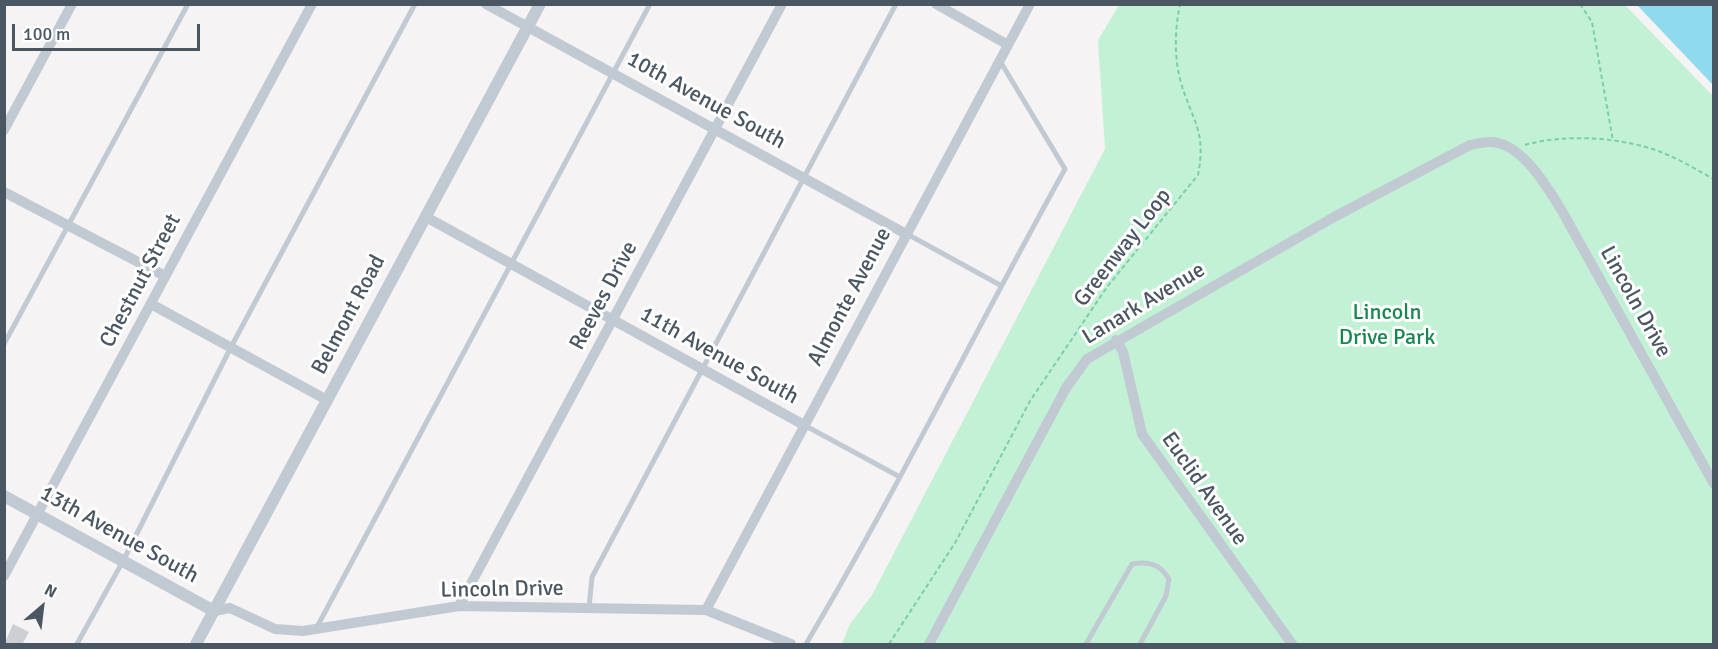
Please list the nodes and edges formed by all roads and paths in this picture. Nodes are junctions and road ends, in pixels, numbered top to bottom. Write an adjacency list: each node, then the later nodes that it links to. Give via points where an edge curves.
1 (72, 4): 19 (street)
2 (188, 4): 26 (lane)
3 (312, 4): 29 (street, Chestnut Street)
4 (415, 4): 35 (lane)
5 (486, 4): 14 (street, 10th Avenue South)
6 (540, 4): 14 (street, Belmont Road)
7 (650, 4): 17 (lane)
8 (782, 4): 18 (street, Reeves Drive)
9 (896, 4): 22 (lane)
10 (936, 4): 15 (street)
11 (1030, 4): 15 (street, Almonte Avenue)
12 (1180, 4): 54 (path, Greenway Loop, via 1174,30 1180,79 1201,135 1198,174 1107,286 1036,392 955,543)
13 (1580, 4): 20 (path, via 1592,22)
14 (528, 27): 17 (street, 10th Avenue South); 25 (street, Belmont Road)
15 (1008, 45): 16 (street, Almonte Avenue)
16 (1000, 61): 27 (street, Almonte Avenue); 30 (lane, via 1065,169)
17 (615, 74): 18 (street, 10th Avenue South); 28 (lane)
18 (716, 129): 22 (street, 10th Avenue South); 32 (street, Reeves Drive)
19 (4, 130)
20 (1613, 141): 21 (path, via 1541,140); 23 (path, via 1666,154)
21 (1511, 149): 33 (street, Lanark Avenue, via 1491,142 1470,145); 40 (street, Lincoln Drive, via 1536,170 1562,210)
22 (804, 178): 27 (street, 10th Avenue South); 36 (lane)
23 (1713, 179)
24 (4, 192): 26 (street)
25 (426, 218): 28 (street, 11th Avenue South); 37 (street, Belmont Road)
26 (69, 226): 29 (street); 34 (lane)
27 (906, 234): 30 (lane); 38 (street, Almonte Avenue)
28 (512, 265): 32 (street, 11th Avenue South); 49 (lane)
29 (165, 276): 31 (street, Chestnut Street)
30 (1000, 285): 39 (lane)
31 (151, 304): 35 (street); 42 (street, Chestnut Street)
32 (613, 320): 36 (street, 11th Avenue South); 45 (street, Reeves Drive)
33 (1116, 340): 55 (street, Lanark Avenue, via 1087,358 1066,388); 58 (street, Euclid Avenue, via 1123,352 1142,434)
34 (4, 344)
35 (231, 347): 37 (street); 43 (lane)
36 (704, 370): 38 (street, 11th Avenue South); 46 (lane, via 592,577)
37 (327, 400): 48 (street, Belmont Road)
38 (804, 425): 39 (lane); 47 (street, Almonte Avenue)
39 (900, 477): 53 (lane)
40 (1713, 484)
41 (4, 496): 42 (street, 13th Avenue South)
42 (38, 514): 43 (street, 13th Avenue South); 44 (street, Chestnut Street)
43 (123, 561): 48 (street, 13th Avenue South); 50 (lane)
44 (4, 576)
45 (459, 606): 46 (street, Lincoln Drive); 49 (street, Lincoln Drive)
46 (589, 609): 47 (street, Lincoln Drive)
47 (706, 610): 52 (street, Lincoln Drive)
48 (213, 612): 49 (street, Lincoln Drive, via 230,608 275,629); 51 (street, Belmont Road)
49 (316, 628)
50 (77, 645)
51 (196, 645)
52 (790, 645)
53 (806, 645)
54 (889, 645)
55 (929, 645)
56 (1086, 645): 57 (lane, via 1124,574 1132,564 1146,561 1162,568 1169,579 1166,596)
57 (1140, 645)
58 (1292, 645)

